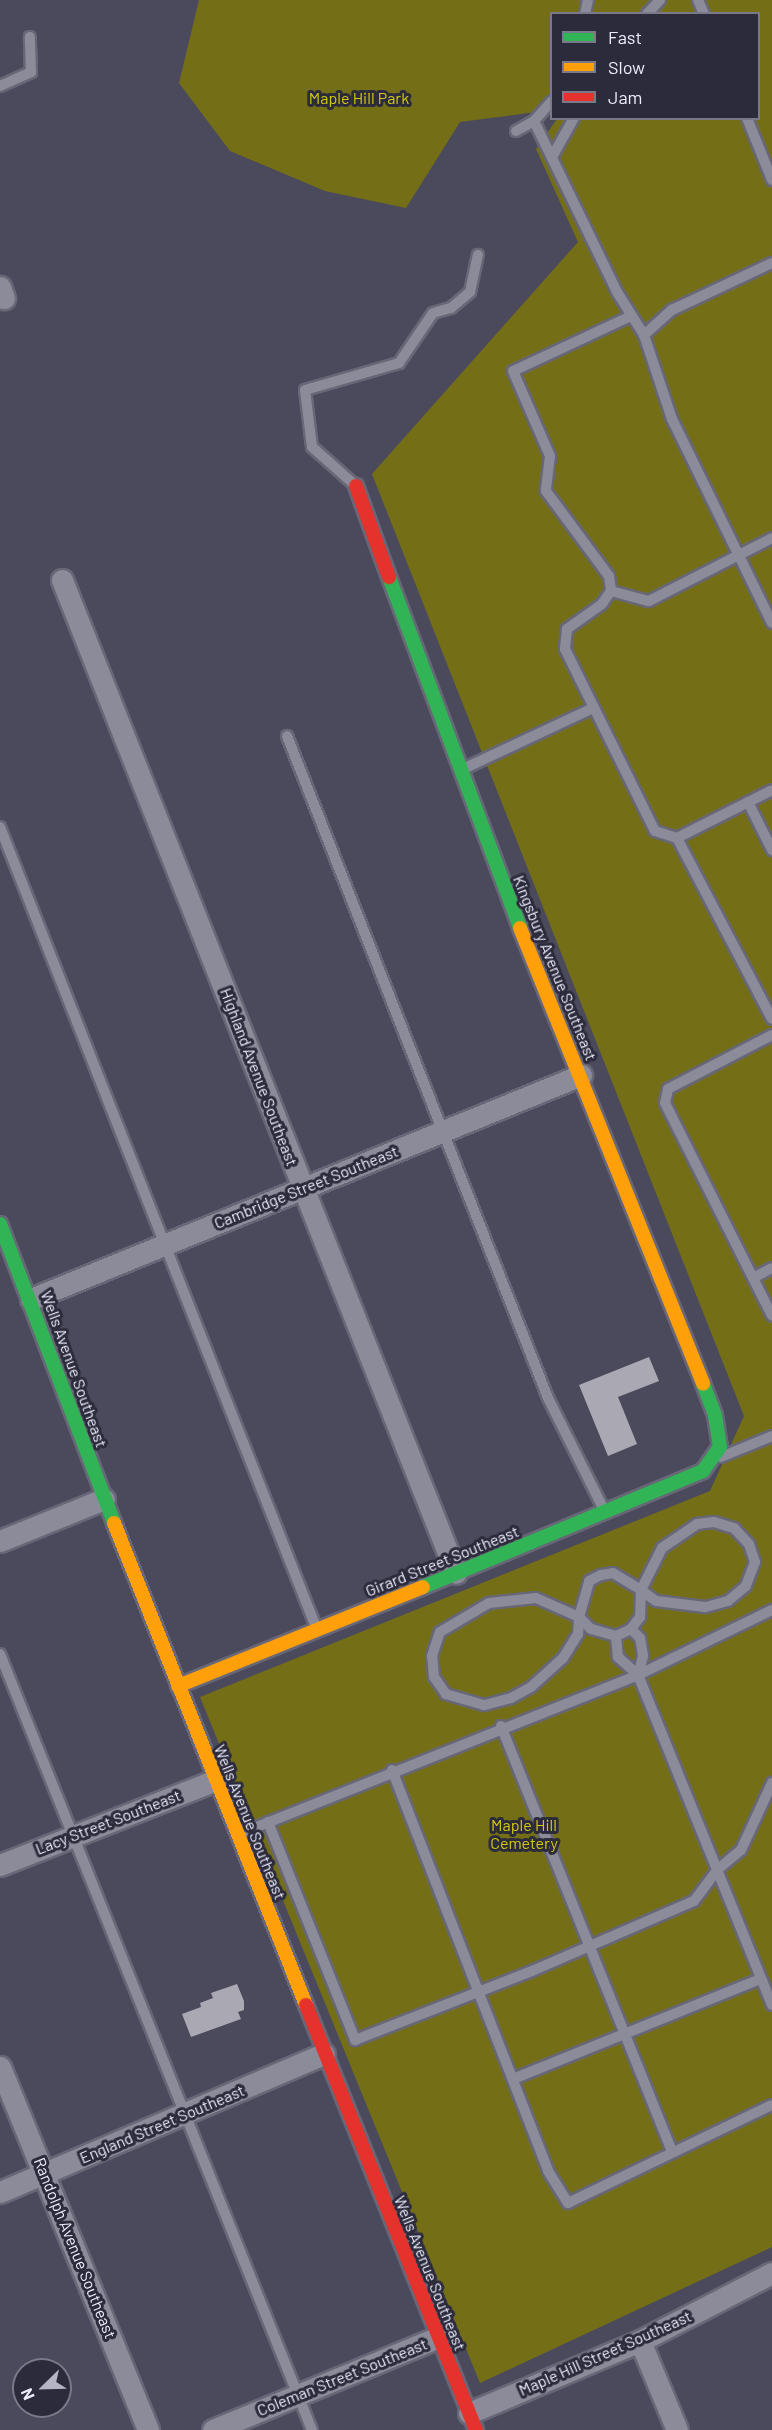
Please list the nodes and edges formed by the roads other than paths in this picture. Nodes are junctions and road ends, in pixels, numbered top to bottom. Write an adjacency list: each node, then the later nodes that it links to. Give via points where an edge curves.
1 (660, 0): 2 (lane)
2 (649, 12)
3 (30, 37): 4 (lane, via 31,72)
4 (0, 86)
5 (550, 103): 8 (lane)
6 (573, 120): 10 (lane)
7 (748, 120): 11 (lane)
8 (534, 121): 9 (lane); 10 (lane)
9 (516, 130)
10 (552, 158): 14 (lane)
11 (772, 180)
12 (478, 255): 16 (lane, via 470,292 451,308 433,313 399,363 305,390 312,447)
13 (772, 263): 15 (lane, via 672,310)
14 (631, 316): 15 (lane); 20 (lane, via 513,371 550,456 546,491 603,566)
15 (644, 335): 18 (lane, via 672,419)
16 (356, 486): 24 (street, Kingsbury Avenue Southeast)
17 (772, 538): 18 (lane)
18 (738, 555): 20 (lane, via 649,601); 21 (lane)
19 (62, 580): 34 (street, Highland Avenue Southeast)
20 (611, 591): 22 (lane, via 602,604 567,629 565,649)
21 (772, 623)
22 (593, 708): 24 (lane); 28 (lane, via 655,831)
23 (287, 736): 33 (lane)
24 (460, 770): 32 (street, Kingsbury Avenue Southeast)
25 (772, 790): 26 (lane)
26 (748, 802): 28 (lane); 29 (lane)
27 (0, 827): 36 (lane)
28 (677, 838): 30 (lane)
29 (772, 850)
30 (772, 1019)
31 (772, 1035): 38 (lane, via 668,1089 664,1103)
32 (581, 1076): 33 (street, Cambridge Street Southeast); 42 (street, Kingsbury Avenue Southeast, via 715,1415 720,1447)
33 (443, 1131): 34 (street, Cambridge Street Southeast); 44 (lane, via 549,1398)
34 (302, 1188): 36 (street, Cambridge Street Southeast); 46 (street, Highland Avenue Southeast)
35 (0, 1224): 39 (street, Wells Avenue Southeast)
36 (164, 1245): 39 (street, Cambridge Street Southeast); 51 (lane)
37 (772, 1268): 38 (lane)
38 (753, 1278): 40 (lane)
39 (31, 1299): 43 (street, Wells Avenue Southeast)
40 (772, 1316)
41 (772, 1436): 42 (lane)
42 (712, 1459): 44 (street, Girard Street Southeast, via 703,1472)
43 (104, 1499): 45 (street); 55 (street, Wells Avenue Southeast)
44 (606, 1513): 46 (street, Girard Street Southeast)
45 (0, 1541)
46 (456, 1573): 51 (street, Girard Street Southeast)
47 (641, 1590): 47 (lane, via 656,1601 681,1607 728,1601 746,1586 755,1563 749,1544 734,1528 714,1522 697,1524 662,1548); 49 (lane, via 613,1573 601,1575 585,1587); 50 (lane, via 640,1617)
48 (772, 1611): 54 (lane)
49 (579, 1617): 49 (lane, via 536,1598 489,1603 440,1632 432,1656 434,1677 446,1694 466,1703 484,1705 511,1698 531,1687 563,1658 578,1634); 52 (lane, via 591,1629)
50 (631, 1629): 52 (lane); 54 (lane, via 640,1638 643,1656)
51 (317, 1630): 55 (street, Girard Street Southeast)
52 (616, 1636): 54 (lane, via 618,1657)
53 (0, 1654): 61 (lane)
54 (638, 1675): 56 (lane); 64 (lane)
55 (178, 1686): 58 (street, Wells Avenue Southeast)
56 (501, 1726): 57 (lane); 65 (lane)
57 (392, 1770): 60 (lane); 67 (lane)
58 (216, 1780): 61 (street, Lacy Street Southeast); 62 (street, Wells Avenue Southeast)
59 (772, 1783): 64 (lane, via 741,1850)
60 (268, 1822): 62 (lane); 67 (lane, via 355,2040)
61 (73, 1835): 63 (street, Lacy Street Southeast); 74 (lane)
62 (237, 1835): 70 (street, Wells Avenue Southeast)
63 (0, 1865)
64 (717, 1870): 65 (lane, via 694,1901); 66 (lane)
65 (588, 1944): 67 (lane); 69 (lane)
66 (761, 1979): 68 (lane); 69 (lane)
67 (478, 1991): 72 (lane)
68 (772, 2005)
69 (624, 2034): 72 (lane); 75 (lane)
70 (324, 2054): 74 (street, England Street Southeast); 79 (street, Wells Avenue Southeast)
71 (0, 2067): 76 (street, Randolph Avenue Southeast)
72 (513, 2079): 75 (lane, via 549,2170 568,2203)
73 (772, 2105): 75 (lane)
74 (185, 2114): 76 (street, England Street Southeast); 81 (lane)
75 (672, 2152)
76 (46, 2174): 77 (street, England Street Southeast); 83 (street, Randolph Avenue Southeast)
77 (0, 2192)
78 (772, 2273): 80 (street, Maple Hill Street Southeast)
79 (439, 2337): 81 (street, Coleman Street Southeast); 82 (street, Wells Avenue Southeast)
80 (640, 2341): 82 (street, Maple Hill Street Southeast); 86 (street)
81 (298, 2395): 84 (street, Coleman Street Southeast); 85 (lane)
82 (472, 2422)
83 (148, 2430)
84 (213, 2430)
85 (312, 2430)
86 (677, 2430)

